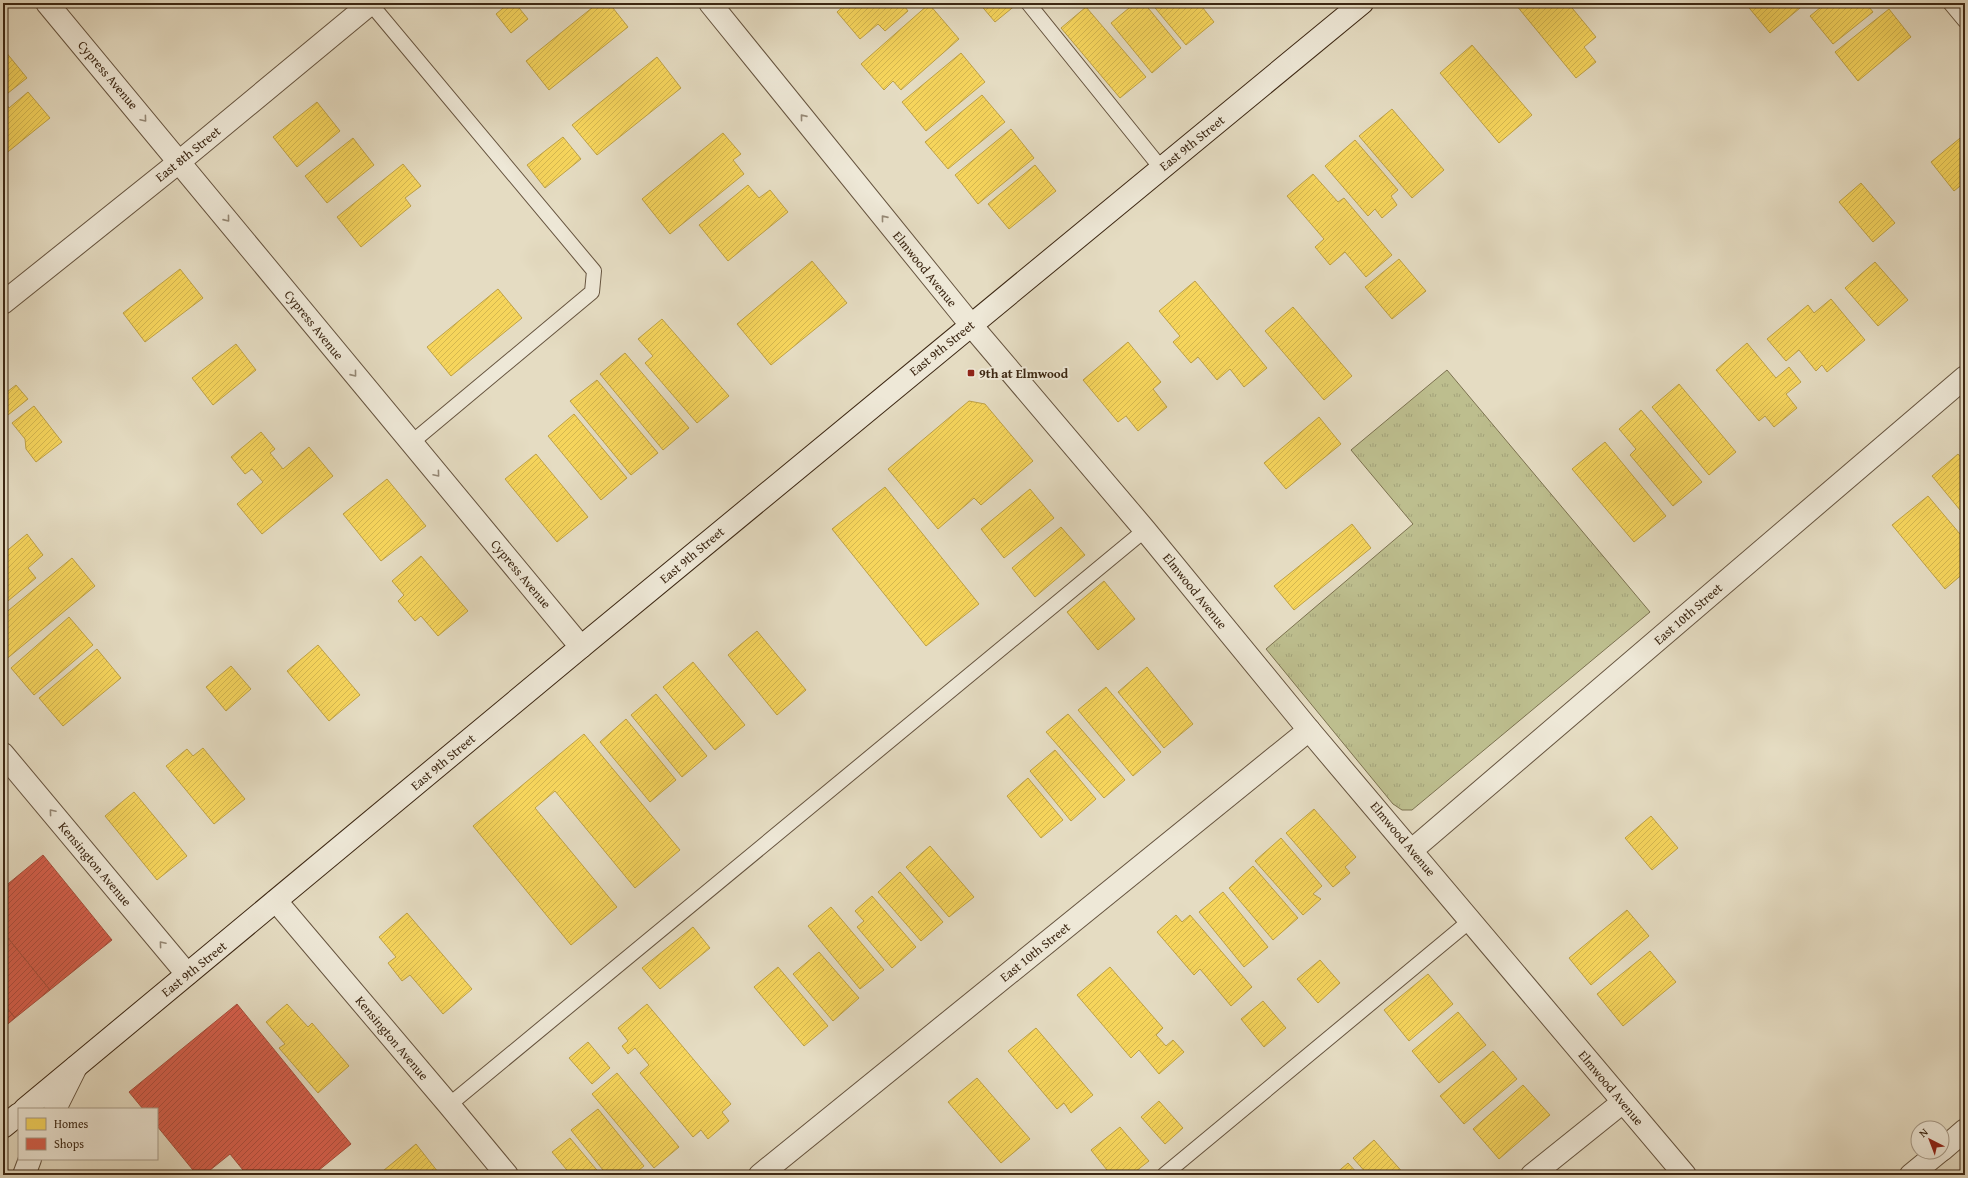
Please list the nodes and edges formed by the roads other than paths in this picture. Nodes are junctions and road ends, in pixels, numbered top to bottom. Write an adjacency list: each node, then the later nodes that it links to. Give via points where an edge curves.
1 (47, 3): 8 (street, Cypress Avenue, one-way to 8)
2 (370, 3): 8 (street, East 8th Street); 13 (lane, via 594,271 592,292)
3 (710, 3): 11 (street, Elmwood Avenue, one-way to 3)
4 (1028, 3): 9 (lane)
5 (1362, 3): 9 (street, East 9th Street)
6 (1950, 3): 7 (lane)
7 (1965, 21)
8 (179, 162): 10 (street, East 8th Street); 13 (street, Cypress Avenue, one-way to 13)
9 (1161, 168): 11 (street, East 9th Street)
10 (3, 303)
11 (970, 325): 14 (street, Elmwood Avenue); 15 (street, East 9th Street)
12 (1965, 378): 18 (street, East 10th Street)
13 (411, 443): 15 (street, Cypress Avenue, one-way to 15)
14 (1145, 530): 16 (street, Elmwood Avenue); 24 (lane)
15 (581, 647): 19 (street, East 9th Street)
16 (1309, 730): 18 (street, Elmwood Avenue); 35 (street, East 10th Street)
17 (3, 754): 21 (street, Kensington Avenue, one-way to 17)
18 (1412, 850): 20 (street, Elmwood Avenue)
19 (276, 901): 21 (street, East 9th Street); 24 (street, Kensington Avenue)
20 (1471, 920): 23 (street, Elmwood Avenue); 36 (lane)
21 (187, 974): 22 (street, East 9th Street)
22 (76, 1067): 25 (street, East 9th Street); 26 (street)
23 (1623, 1102): 37 (street); 38 (street, Elmwood Avenue)
24 (449, 1105): 34 (street, Kensington Avenue)
25 (26, 1108)
26 (56, 1108)
27 (18, 1115): 28 (street)
28 (3, 1127)
29 (1965, 1130): 30 (street)
30 (1950, 1143)
31 (30, 1160): 33 (street)
32 (1929, 1160): 39 (street)
33 (24, 1175)
34 (507, 1175)
35 (760, 1175)
36 (1164, 1175)
37 (1532, 1175)
38 (1684, 1175)
39 (1911, 1175)

